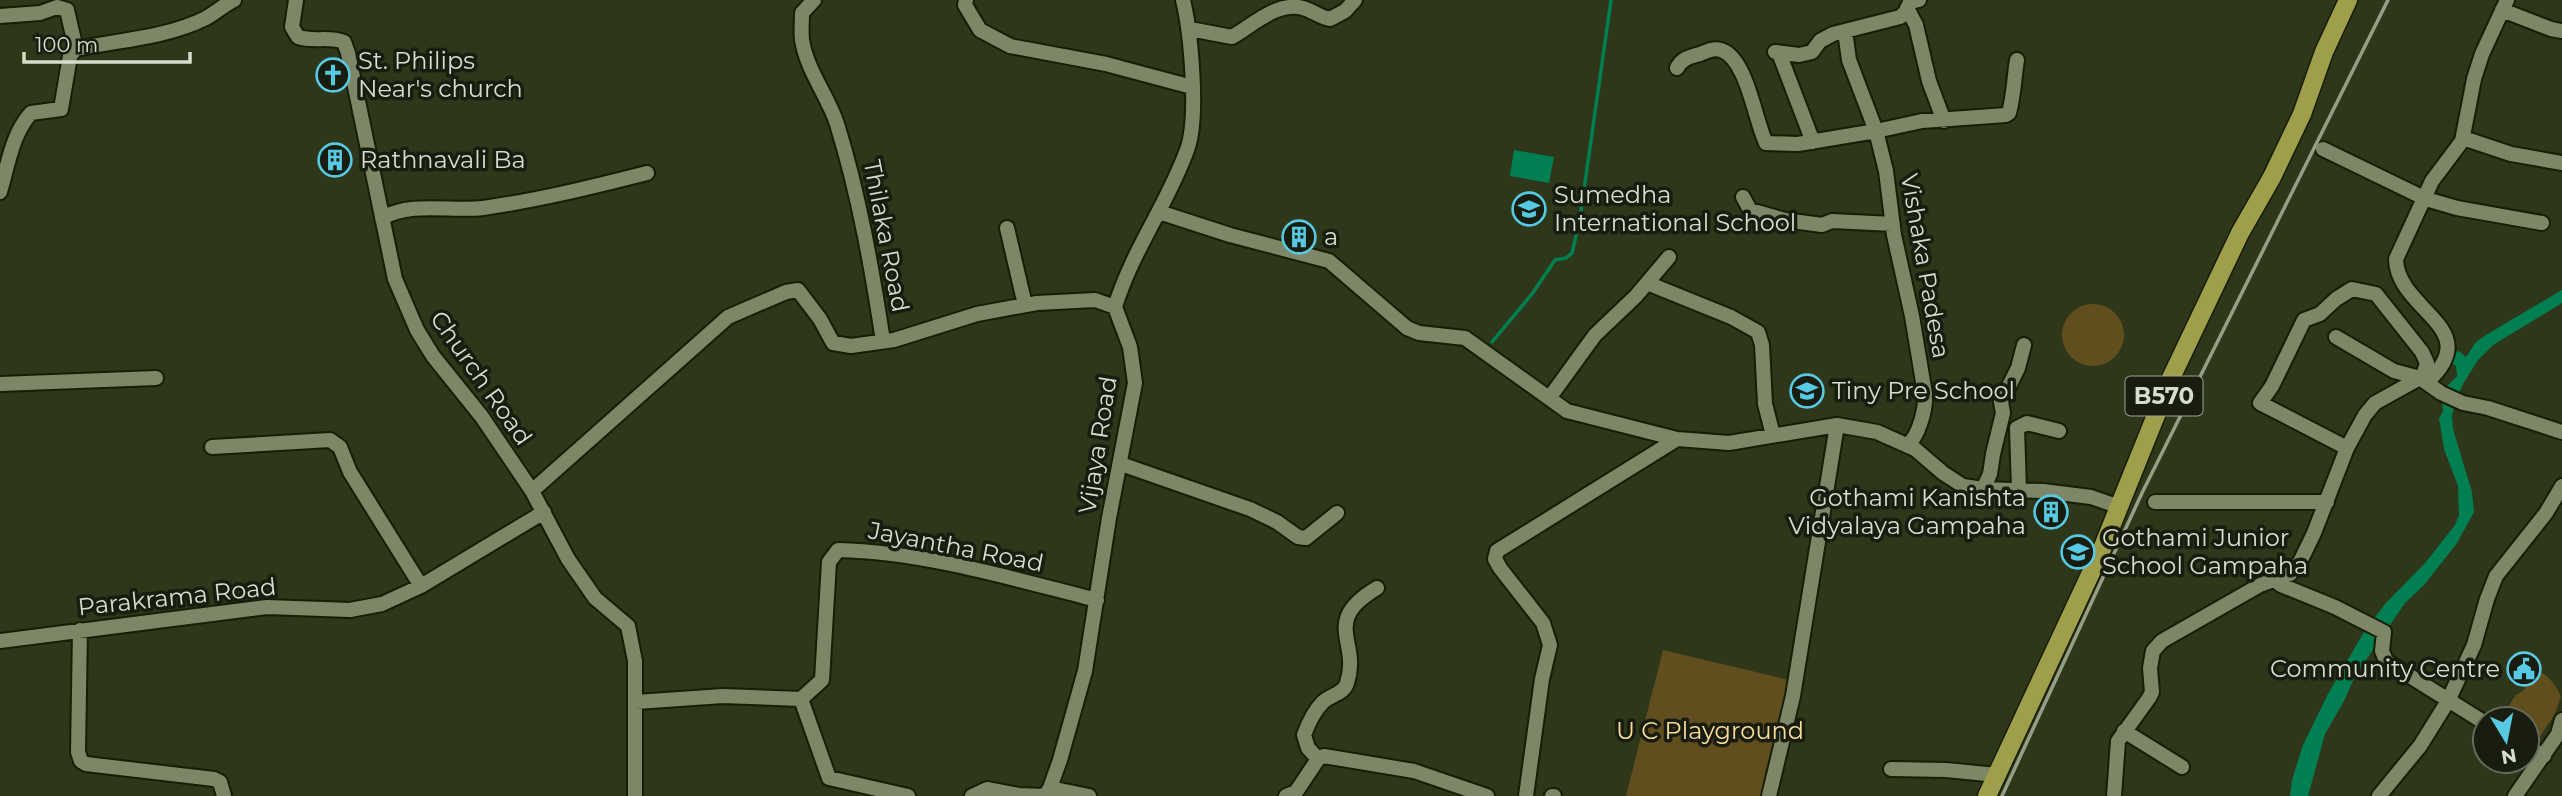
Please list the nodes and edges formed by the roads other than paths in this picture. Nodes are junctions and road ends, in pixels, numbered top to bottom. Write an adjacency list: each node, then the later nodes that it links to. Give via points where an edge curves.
1 (234, 0): 14 (street, via 206,18 176,29)
2 (296, 0): 29 (street, Church Road, via 292,27 298,37 344,42)
3 (814, 0): 38 (street, Thilaka Road, via 802,13 803,40 848,161)
4 (966, 0): 17 (street, via 980,30 1010,46 1106,64)
5 (1183, 0): 11 (street)
6 (1355, 0): 11 (street, via 1329,19 1288,6 1232,37)
7 (2348, 0): 59 (main road, B570, via 2302,114 2171,378)
8 (1913, 4): 12 (street, via 1900,17); 18 (street, via 1929,81)
9 (2504, 5): 13 (street); 20 (street, via 2474,79)
10 (0, 16): 14 (street, via 67,10)
11 (1190, 29): 17 (street)
12 (1845, 31): 19 (street, Vishaka Padesa, via 1849,60); 21 (street, via 1825,37 1812,51 1799,55 1777,52)
13 (2562, 31)
14 (76, 49): 25 (street, via 69,56 61,109 31,113 24,120)
15 (2017, 60): 18 (street, via 2009,113)
16 (1677, 68): 21 (street, via 1684,59 1721,50 1740,70 1766,143)
17 (1192, 87): 28 (street, via 1193,127 1188,149)
18 (1944, 121): 19 (street)
19 (1876, 131): 21 (street); 31 (street, Vishaka Padesa)
20 (2463, 138): 23 (street, via 2511,154); 27 (street, via 2432,181)
21 (1813, 142)
22 (2323, 149): 27 (street)
23 (2562, 163)
24 (647, 173): 29 (street, via 558,196 479,208 402,210)
25 (0, 191)
26 (1743, 197): 31 (street, via 1750,210 1785,220)
27 (2426, 199): 30 (street); 41 (street, via 2396,259 2403,285 2437,321 2449,343 2447,359)
28 (1159, 212): 36 (street); 43 (street, via 1329,261 1407,328 1465,338)
29 (382, 218): 56 (street, Church Road, via 395,279 417,330)
30 (2542, 223)
31 (1893, 225): 49 (street, Vishaka Padesa, via 1926,403)
32 (1007, 228): 35 (street)
33 (1669, 257): 34 (street)
34 (1647, 283): 43 (street, via 1595,335); 47 (street, via 1758,332)
35 (1025, 306): 36 (street, Thilaka Road, via 1095,300); 38 (street, Thilaka Road, via 977,314)
36 (1115, 307): 52 (street, Vijaya Road, via 1130,347 1135,383)
37 (2336, 337): 41 (street, via 2394,371)
38 (883, 341): 56 (street, via 851,346 833,343 799,290 739,312)
39 (2024, 345): 54 (street, via 2001,402 2003,413)
40 (156, 378): 42 (street)
41 (2423, 380): 46 (street, via 2463,403); 51 (street, via 2375,402); 51 (street, via 2427,363 2422,352 2376,294 2352,289 2320,314 2304,320 2260,403)
42 (0, 384)
43 (1550, 397): 48 (street, via 1567,411)
44 (1837, 425): 47 (street); 49 (street, via 1877,432); 89 (street, via 1793,696)
45 (2059, 431): 55 (street, via 2026,423 2017,428)
46 (2562, 432)
47 (1773, 435): 48 (street, via 1729,443)
48 (1677, 439): 88 (street, via 1497,551 1500,568 1543,623 1550,645)
49 (1908, 445): 54 (street, via 1957,483)
50 (212, 447): 63 (street, via 330,440 340,447 350,472)
51 (2347, 448): 58 (street)
52 (1121, 464): 61 (street, via 1250,509 1298,537 1306,538); 65 (street, Vijaya Road)
53 (2562, 486): 69 (street, via 2496,576 2474,645)
54 (1983, 489): 55 (street)
55 (2019, 490): 59 (street, via 2091,497)
56 (533, 491): 60 (street, Church Road)
57 (2155, 502): 58 (street)
58 (2327, 502): 62 (street, via 2300,562 2290,574)
59 (2120, 507): 79 (main road, B570)
60 (544, 512): 63 (street, Parakrama Road); 70 (street, Church Road, via 595,598 628,626)
61 (1337, 513)
62 (2275, 580): 69 (street, via 2384,632 2386,661); 73 (street, via 2240,595 2158,645 2150,668 2152,692)
63 (421, 586): 66 (street, Parakrama Road, via 382,604 350,610 267,607)
64 (1377, 588): 76 (street, via 1349,612 1345,624 1350,670 1347,686 1323,701 1304,735)
65 (1097, 600): 68 (street, Jayantha Road, via 973,569 874,551 838,550 830,562 822,680); 80 (street, Vijaya Road, via 1085,671)
66 (80, 630): 67 (street, Parakrama Road); 81 (street, via 81,761 214,779 220,782)
67 (0, 640)
68 (801, 699): 70 (street, via 723,696); 83 (street, via 828,778)
69 (2448, 701): 71 (street); 92 (street, via 2420,746)
70 (636, 702): 82 (street, Church Road)
71 (2471, 715)
72 (2561, 728): 75 (street)
73 (2124, 731): 77 (street); 91 (street, via 2118,741)
74 (2541, 754): 75 (street)
75 (2544, 756): 93 (street)
76 (1318, 759): 86 (street, via 1296,792); 87 (street, via 1324,756 1414,771)
77 (2182, 767)
78 (1891, 769): 79 (street)
79 (1997, 775): 90 (main road, B570)
80 (1051, 788): 84 (street, via 1045,796 987,789); 85 (street)
81 (224, 796)
82 (635, 796)
83 (908, 796)
84 (972, 796)
85 (1089, 796)
86 (1286, 796)
87 (1487, 796)
88 (1526, 796)
89 (1769, 796)
90 (1987, 796)
91 (2113, 796)
92 (2379, 796)
93 (2515, 796)

